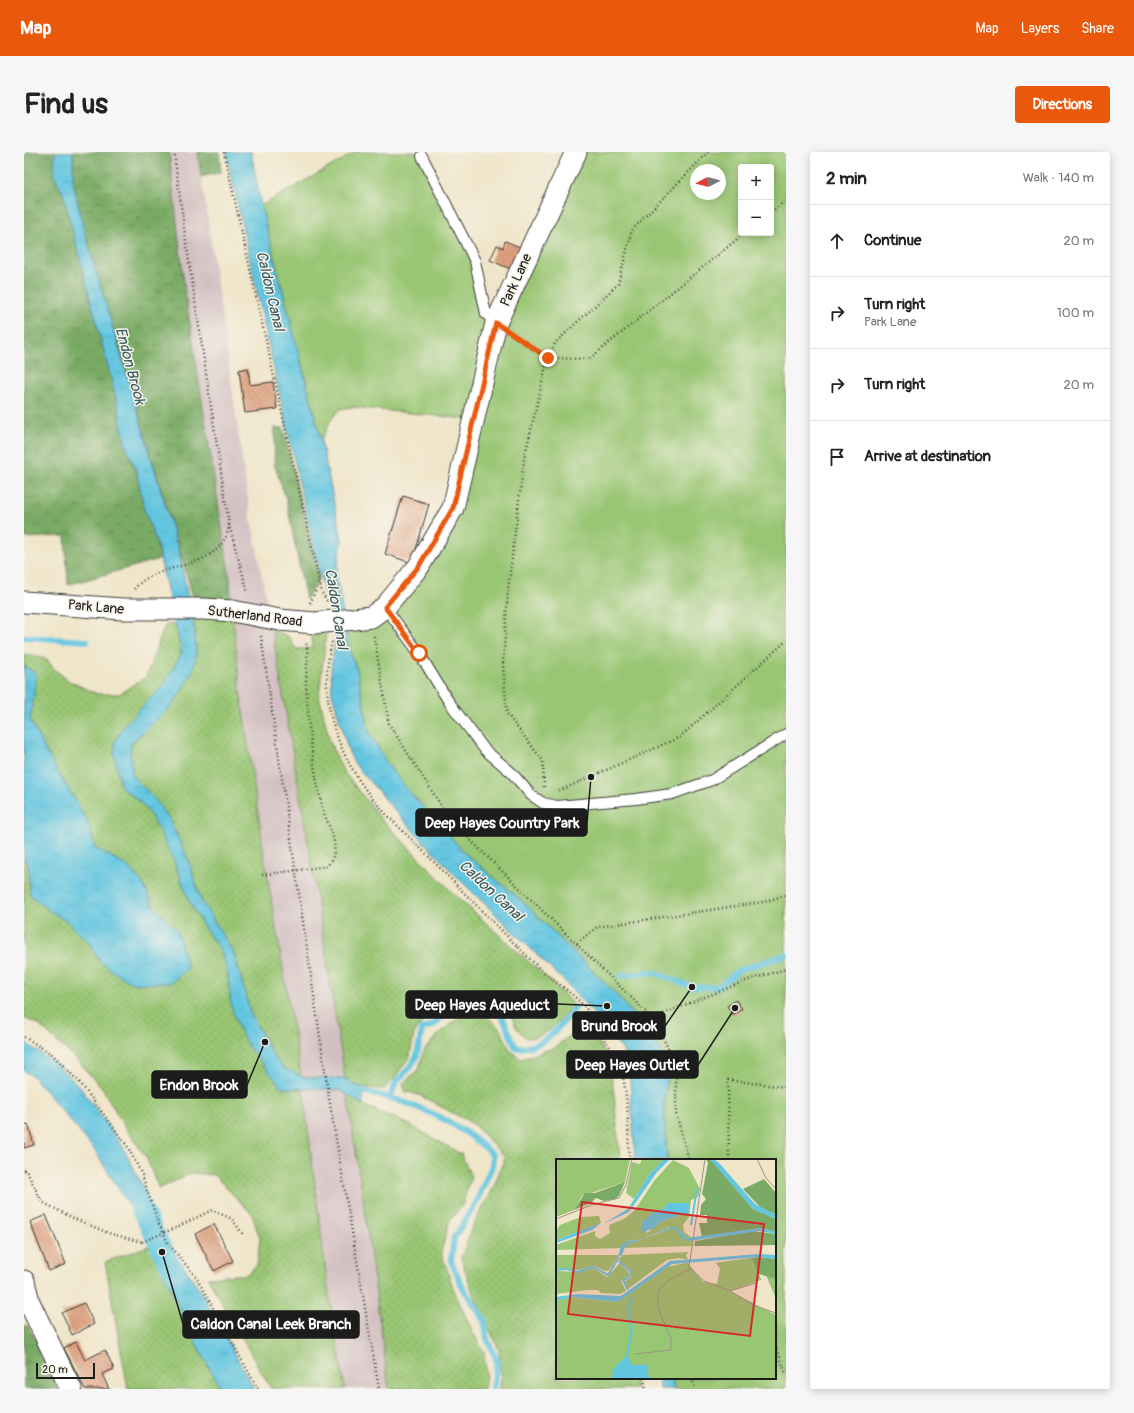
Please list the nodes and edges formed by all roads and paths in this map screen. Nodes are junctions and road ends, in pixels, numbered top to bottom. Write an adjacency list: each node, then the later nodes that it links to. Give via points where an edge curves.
1 (224, 152): 15 (path, via 322,593 328,602)
2 (576, 152): 8 (street, Park Lane)
3 (708, 152): 9 (path, via 632,230 618,284 555,343)
4 (422, 156): 8 (lane, via 475,261 486,314)
5 (786, 200): 6 (path)
6 (774, 210)
7 (741, 236): 9 (path, via 589,359)
8 (496, 323): 9 (path); 14 (street, Park Lane, via 453,508 419,566)
9 (548, 358): 19 (path, via 524,459 508,590 503,664 507,714 543,761)
10 (229, 525): 11 (path, via 225,540 208,556)
11 (160, 572)
12 (24, 602): 13 (street, Park Lane)
13 (169, 610): 15 (street, Sutherland Road, bridge, via 205,609 280,620)
14 (370, 614): 15 (street, Sutherland Road, bridge); 19 (lane, via 419,653 449,702 485,750 511,772 531,795); 22 (path, via 389,724 451,821)
15 (315, 618): 20 (path, via 307,646 306,684 310,734 322,807 335,848 332,860 327,866)
16 (333, 635): 28 (path, via 326,685 329,710 336,737 350,765 363,787 439,867 538,967 590,1014 622,1071)
17 (786, 641): 19 (path, via 680,737 562,788)
18 (786, 734): 19 (lane, via 712,780 672,794 557,806)
19 (543, 803)
20 (262, 875)
21 (786, 895): 22 (path, via 763,902 597,926)
22 (577, 943): 24 (path)
23 (786, 969): 24 (path, via 748,980)
24 (652, 1018): 29 (path, via 676,1063 676,1114)
25 (24, 1037): 39 (path, via 52,1054 81,1084 128,1147 142,1175 168,1243 196,1277)
26 (325, 1068): 40 (path)
27 (786, 1087): 30 (path, via 728,1080)
28 (629, 1159)
29 (689, 1159)
30 (729, 1159)
31 (24, 1170): 32 (path, bridge, via 42,1202 108,1233 142,1242 212,1210 232,1219)
32 (244, 1236)
33 (24, 1281): 38 (street, via 29,1302)
34 (776, 1348): 35 (path)
35 (786, 1374)
36 (644, 1379): 41 (path)
37 (692, 1379): 42 (path)
38 (71, 1389)
39 (258, 1389)
40 (379, 1389)
41 (646, 1389)
42 (695, 1389)

